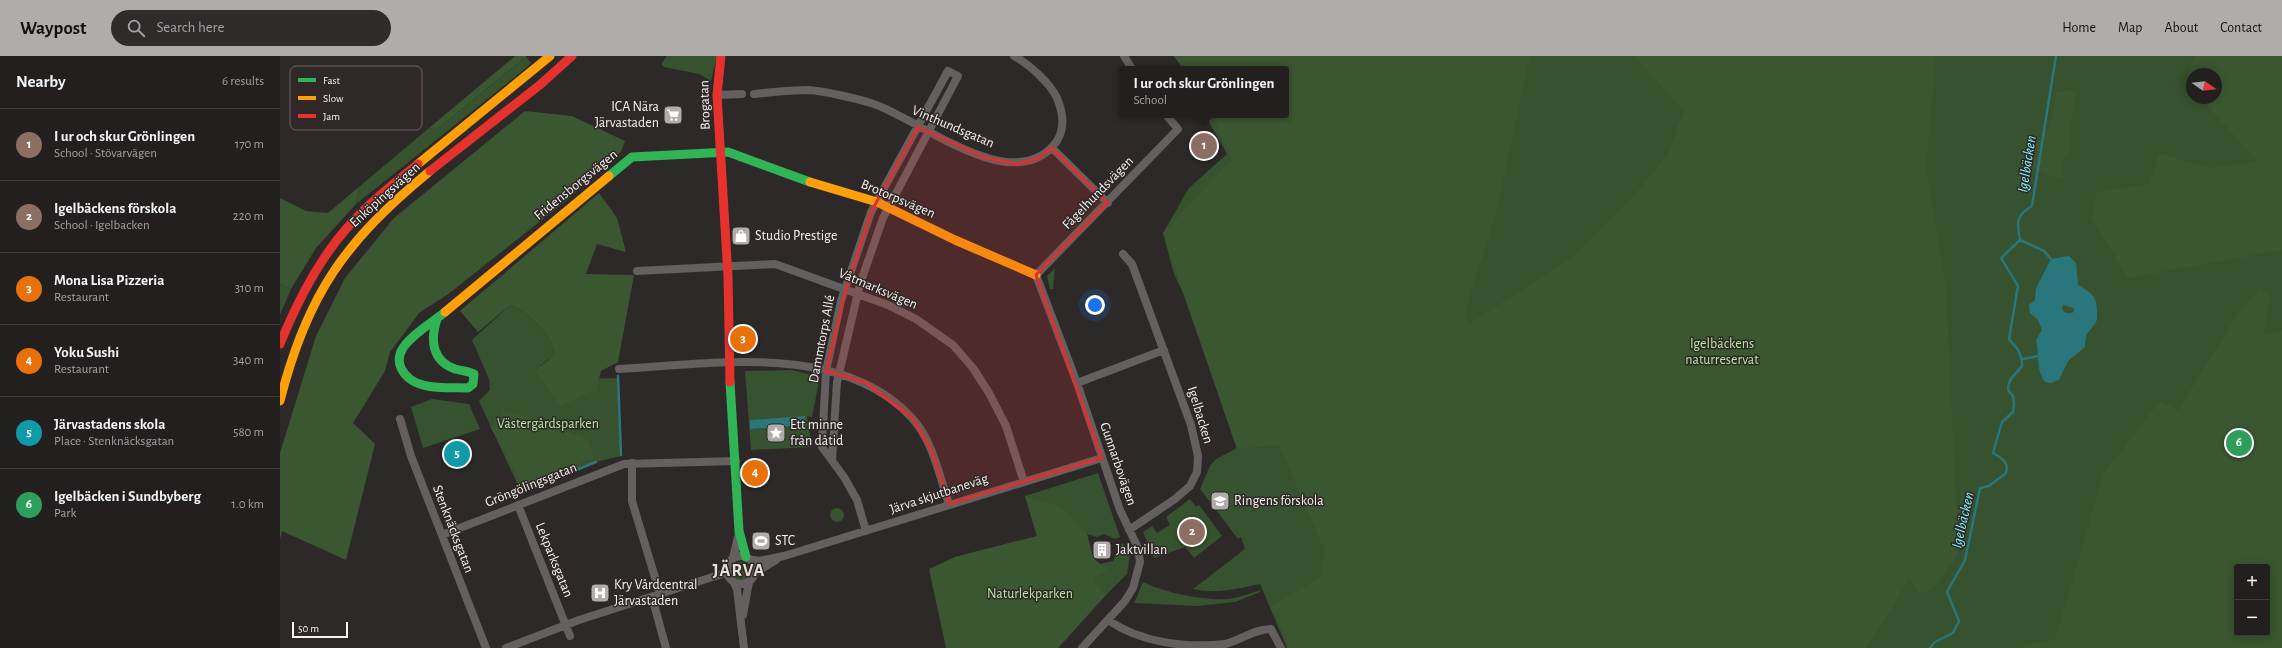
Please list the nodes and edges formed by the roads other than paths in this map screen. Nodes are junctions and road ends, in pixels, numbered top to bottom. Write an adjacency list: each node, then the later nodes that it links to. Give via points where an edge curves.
1 (550, 56): 25 (street, Enköpingsvägen, via 397,181 355,219 311,277)
2 (572, 56): 32 (street, Enköpingsvägen, via 401,197 351,245 324,283 302,326)
3 (721, 56): 9 (street, Brogatan)
4 (1014, 56): 13 (street, Vinthundsgatan, via 1044,81 1056,97 1063,116 1063,127 1059,140)
5 (1124, 56): 6 (street)
6 (1130, 66)
7 (742, 94): 9 (street)
8 (754, 94): 11 (street, Vinthundsgatan, via 810,90 874,104)
9 (717, 95): 14 (street, Brogatan)
10 (1169, 118): 16 (street, Fågelhundsvägen, via 1178,129)
11 (918, 127): 12 (street, Vinthundsgatan); 12 (street, Dammtorps Allé, via 948,71 958,76); 15 (street, Dammtorps Allé)
12 (928, 132): 13 (street, Vinthundsgatan, via 987,158 1017,164 1038,158); 17 (street, Dammtorps Allé)
13 (1052, 148): 16 (street)
14 (722, 152): 15 (street, Brotorpsvägen); 19 (street); 24 (street, Fridensborgsvägen, via 632,157)
15 (878, 202): 17 (street, Brotorpsvägen); 22 (street, Dammtorps Allé, via 869,220)
16 (1108, 203): 21 (street, Fågelhundsvägen)
17 (889, 207): 21 (street, Brotorpsvägen, via 955,240); 23 (street, Dammtorps Allé)
18 (1123, 254): 26 (street, Igelbacken, via 1132,264)
19 (727, 266): 20 (street); 22 (street, Våtmarksvägen, via 775,264); 27 (street)
20 (637, 271)
21 (1036, 275): 31 (street, Gunnarbovägen)
22 (846, 289): 23 (street, Våtmarksvägen); 29 (street, Dammtorps Allé)
23 (858, 293): 30 (street, Dammtorps Allé); 38 (street, Våtmarksvägen, via 916,319 937,332 966,359 989,393 1006,426)
24 (437, 319): 24 (street, Fridensborgsvägen, via 432,335 433,348 445,364 474,374 473,384 468,388 419,384 411,381 401,370 400,352)
25 (280, 344)
26 (1164, 350): 31 (street); 41 (street, Igelbacken, via 1196,441 1197,472 1190,486 1175,499)
27 (729, 363): 28 (street); 29 (street, via 778,362); 36 (street)
28 (619, 369)
29 (826, 371): 30 (street); 35 (street, Dammtorps Allé, via 822,447)
30 (839, 374): 35 (street, Dammtorps Allé); 39 (street, via 866,383 912,418 931,450)
31 (1077, 383): 34 (street, Gunnarbovägen)
32 (280, 401)
33 (400, 419): 44 (street, Stenknäcksgatan, via 411,456)
34 (1102, 458): 38 (street, Järva skjutbaneväg); 41 (street, Gunnarbovägen)
35 (832, 460): 43 (street, Dammtorps Allé, via 857,500)
36 (736, 461): 37 (street); 42 (street)
37 (632, 463): 40 (street, Gröngölingsgatan, via 601,472); 51 (street, via 632,501)
38 (1024, 482): 39 (street, Järva skjutbaneväg)
39 (949, 504): 43 (street, Järva skjutbaneväg)
40 (518, 505): 44 (street, Gröngölingsgatan); 54 (street, Lekparksgatan)
41 (1129, 530): 53 (street, Gunnarbovägen, via 1138,548 1138,574 1125,601)
42 (739, 531): 45 (street); 46 (street)
43 (866, 531): 47 (street, Järva skjutbaneväg, via 784,556)
44 (442, 535): 57 (street, Stenknäcksgatan)
45 (733, 558): 46 (street); 48 (street, via 728,564)
46 (748, 558): 47 (street); 47 (street)
47 (759, 567): 50 (street)
48 (728, 572): 49 (street); 51 (street)
49 (733, 581): 50 (street, via 742,584); 55 (street)
50 (749, 582): 55 (street)
51 (660, 594): 52 (street)
52 (652, 597): 54 (street); 59 (street)
53 (1108, 620): 61 (street, Gunnarbovägen); 62 (street, via 1134,636 1183,647 1226,644 1263,629 1271,629)
54 (566, 625): 56 (street, Lekparksgatan); 58 (street)
55 (742, 626): 60 (street)
56 (570, 636)
57 (486, 648)
58 (506, 648)
59 (666, 648)
60 (744, 648)
61 (1082, 648)
62 (1281, 648)

